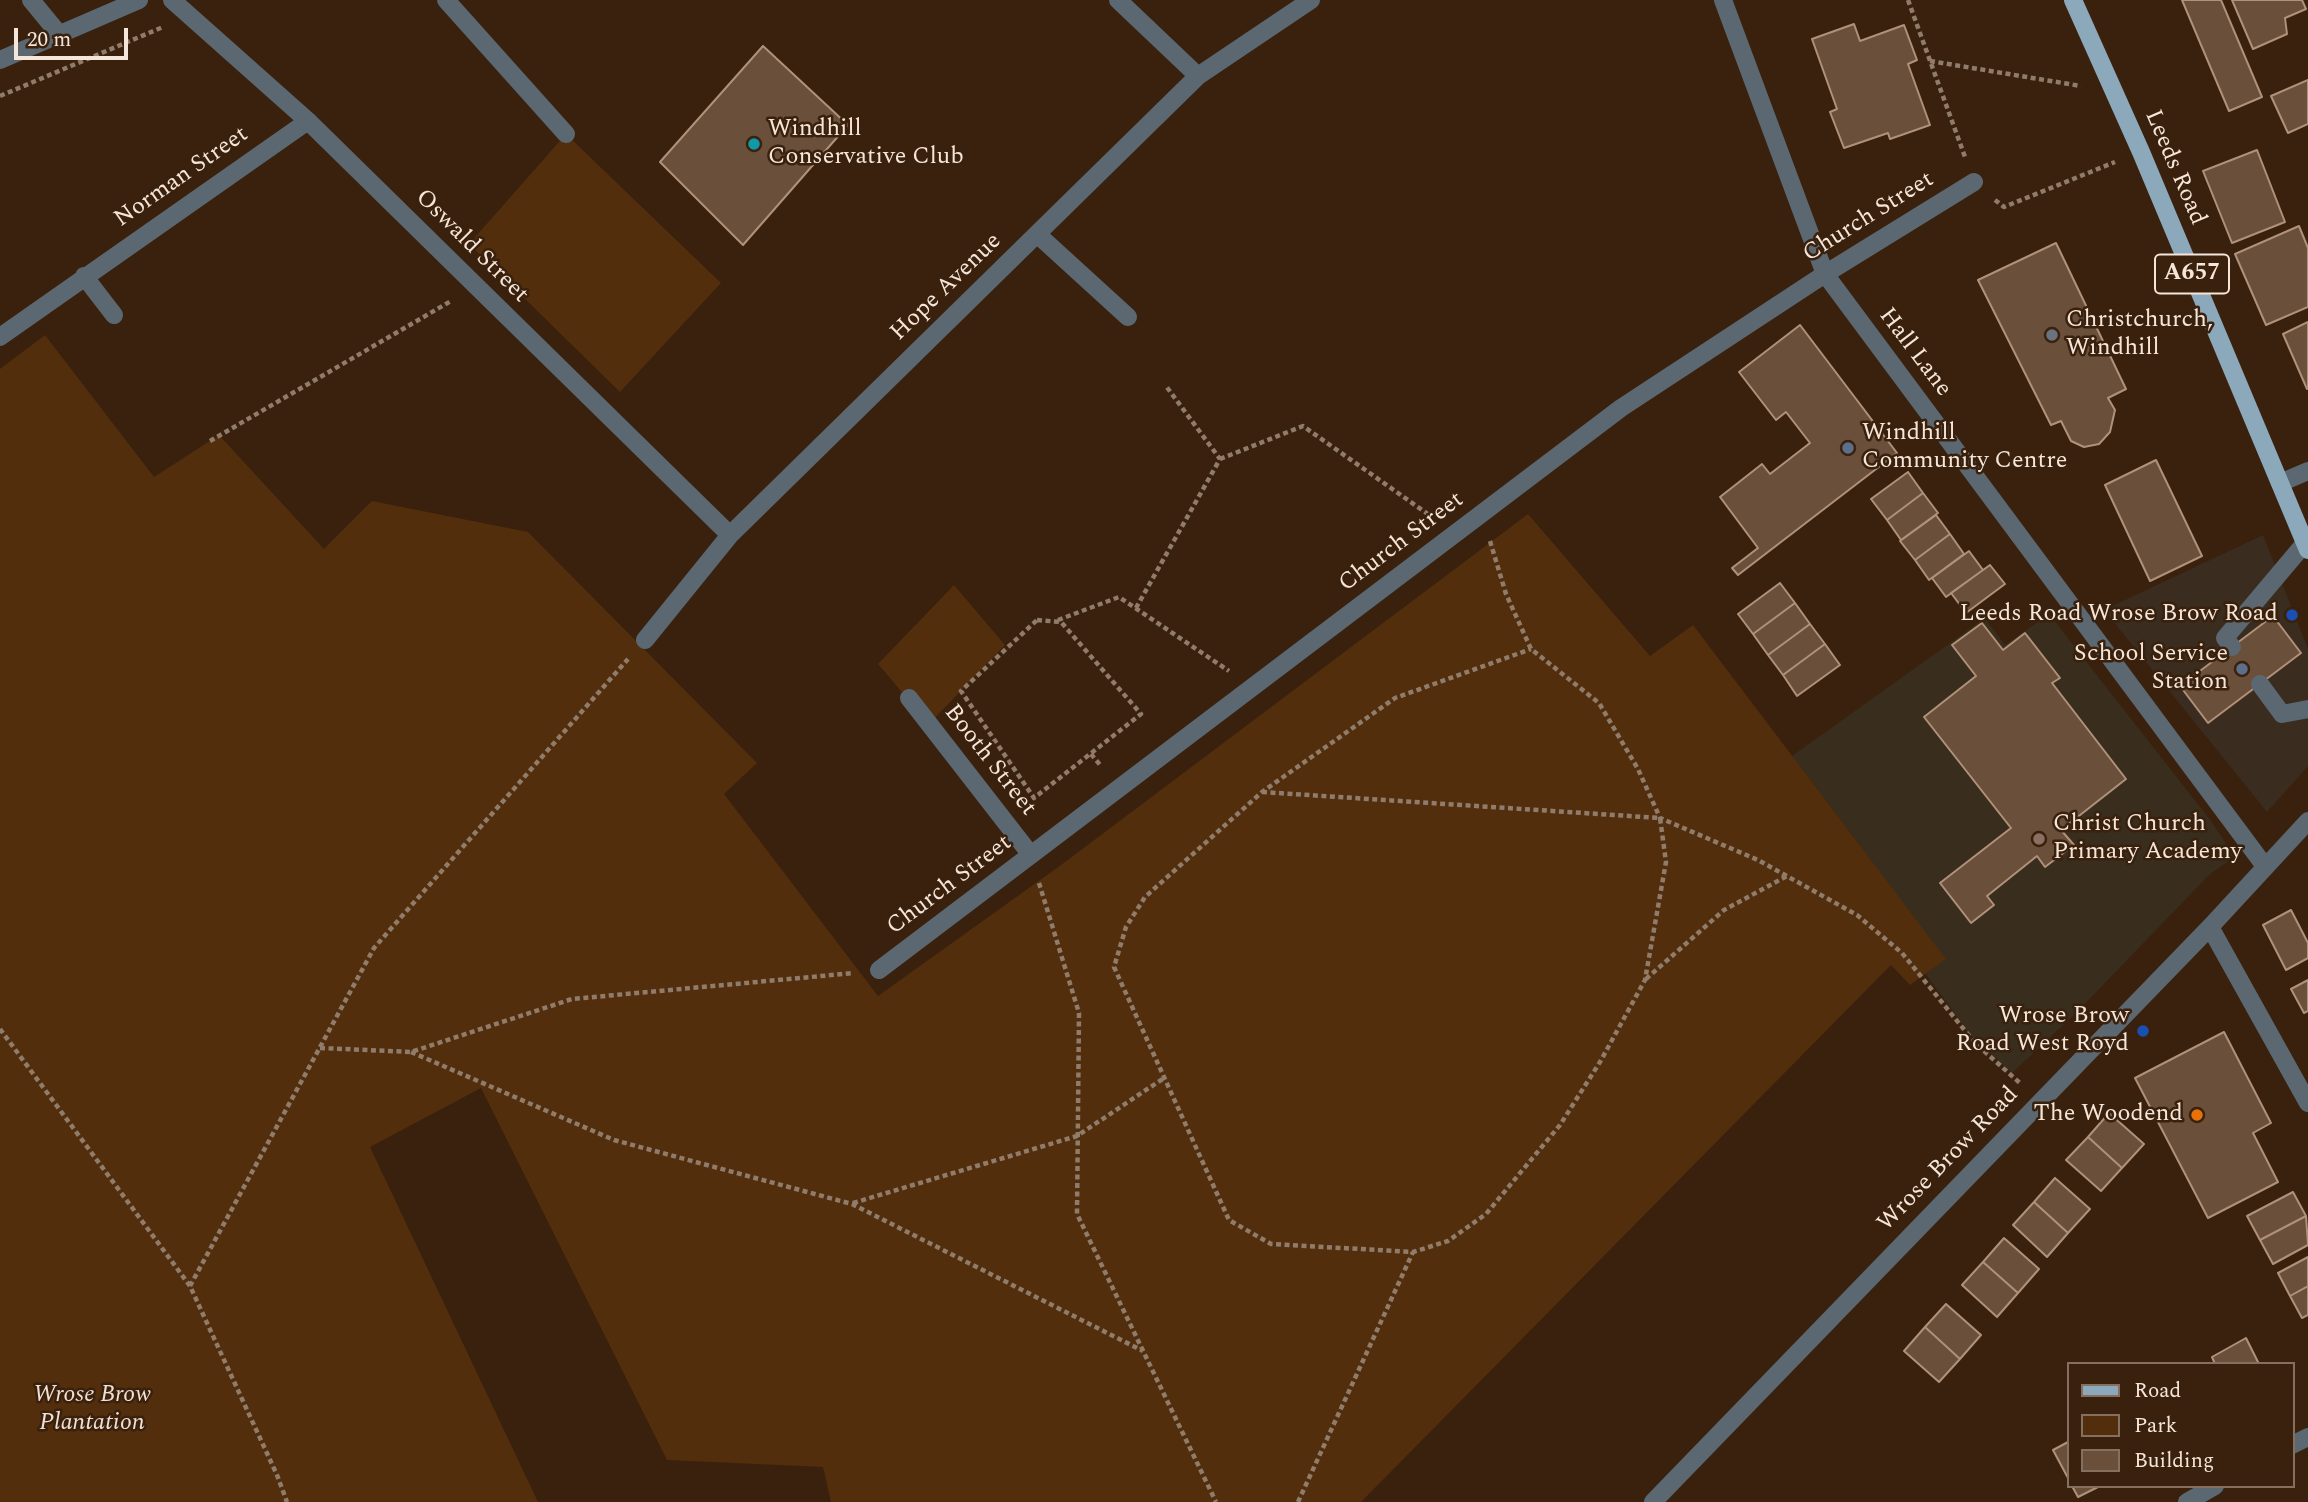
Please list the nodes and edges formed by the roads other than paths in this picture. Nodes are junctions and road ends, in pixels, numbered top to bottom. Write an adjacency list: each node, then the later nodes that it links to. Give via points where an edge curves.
1 (31, 0): 9 (street)
2 (139, 0): 9 (street)
3 (172, 0): 12 (street, Oswald Street)
4 (446, 0): 13 (street)
5 (1118, 0): 11 (street)
6 (1311, 0): 11 (street, Hope Avenue)
7 (1723, 0): 16 (street, Hall Lane)
8 (2073, 0): 22 (main road, Leeds Road / A657)
9 (59, 34): 10 (street)
10 (0, 60)
11 (1198, 76): 15 (street, Hope Avenue)
12 (308, 121): 17 (street, Norman Street); 23 (street, Oswald Street)
13 (566, 134)
14 (1973, 182): 16 (street, Church Street)
15 (1037, 234): 19 (street); 23 (street, Hope Avenue)
16 (1825, 274): 31 (street, Church Street, via 1621,408); 32 (street, Hall Lane)
17 (84, 276): 18 (street); 20 (street, Norman Street)
18 (114, 315)
19 (1128, 317)
20 (0, 337)
21 (2308, 471): 22 (street)
22 (2280, 483): 24 (main road, Leeds Road / A657)
23 (730, 536): 25 (street, Hope Avenue)
24 (2306, 546): 26 (street, via 2225,638)
25 (645, 640)
26 (2232, 647)
27 (2260, 684): 29 (street, via 2282,714)
28 (909, 698): 31 (street, Booth Street)
29 (2308, 709)
30 (2308, 821): 32 (street, Wrose Brow Road)
31 (1031, 855): 34 (street, Church Street)
32 (2264, 865): 33 (street, Wrose Brow Road)
33 (2210, 927): 35 (street); 37 (street, Wrose Brow Road)
34 (879, 971)
35 (2308, 1103)
36 (2212, 1488): 38 (street)
37 (1653, 1502)
38 (2188, 1502)

